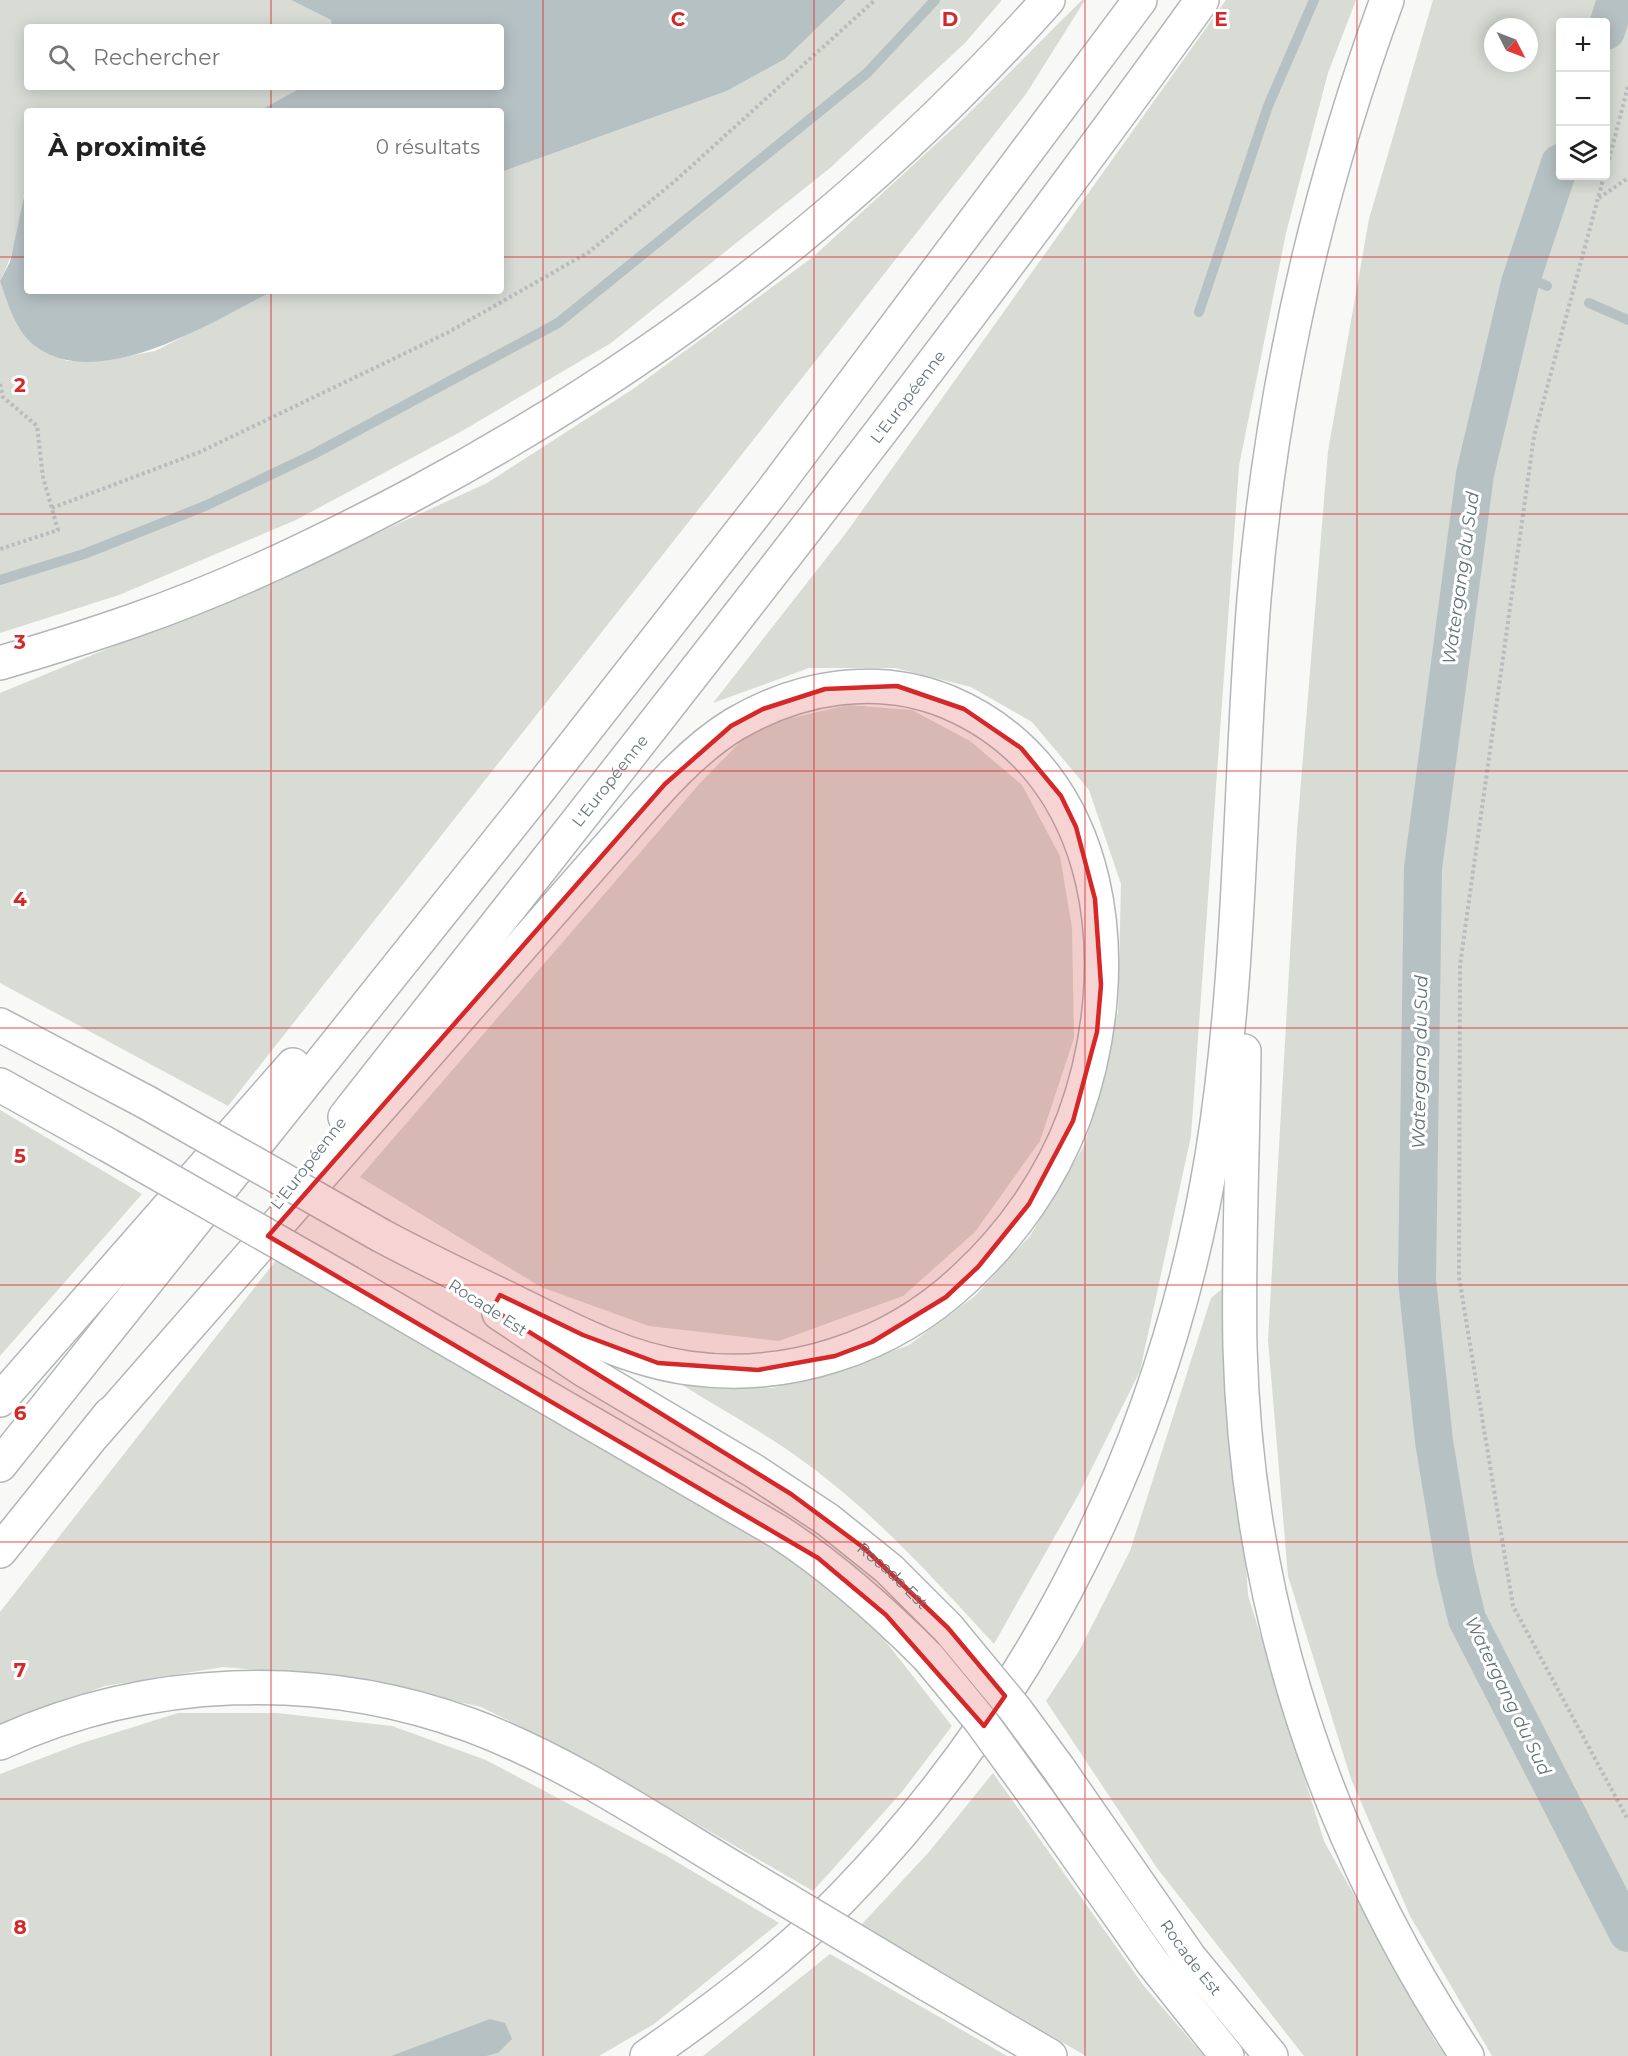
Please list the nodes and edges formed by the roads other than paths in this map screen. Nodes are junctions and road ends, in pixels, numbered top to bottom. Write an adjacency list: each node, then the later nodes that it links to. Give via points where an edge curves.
1 (1048, 0): 5 (highway, via 947,107 793,245 630,367 555,415 470,464 293,555 134,621)
2 (1140, 0): 7 (highway, via 886,343)
3 (1202, 0): 12 (highway, L'Européenne, via 1076,176 916,388)
4 (1387, 0): 6 (highway, via 1328,179 1287,357 1263,514)
5 (0, 663)
6 (1251, 679): 16 (highway, via 1236,940 1212,1156 1180,1304 1140,1429 1118,1483 1034,1649 1000,1704 931,1798 839,1901 768,1967); 20 (highway, via 1240,1337 1258,1534 1283,1654 1332,1804 1383,1916)
7 (527, 805): 11 (highway, via 297,1060); 13 (highway)
8 (6, 1030): 10 (highway, bridge, via 146,1102)
9 (0, 1086): 18 (highway, bridge, via 350,1282 818,1558 928,1657 980,1720 1152,1962)
10 (382, 1236): 12 (highway, via 592,1339 658,1363 758,1370 798,1365 854,1349 907,1324 946,1296 1006,1236 1054,1161 1088,1076 1097,1032 1101,939 1088,863 1061,796 1021,748 995,728 938,698 897,687 825,689 763,709 731,726 698,752 642,809); 19 (highway, Rocade Est, bridge, via 584,1370 810,1507 889,1569 948,1628 1015,1708 1190,1958)
11 (0, 1400)
12 (96, 1432): 14 (highway, L'Européenne)
13 (0, 1465)
14 (0, 1551)
15 (0, 1743): 17 (highway, bridge, via 99,1707 141,1696 189,1690 276,1688 359,1697 438,1715 503,1739 588,1782)
16 (647, 2056)
17 (1050, 2056)
18 (1227, 2056)
19 (1271, 2056)
20 (1467, 2056)

